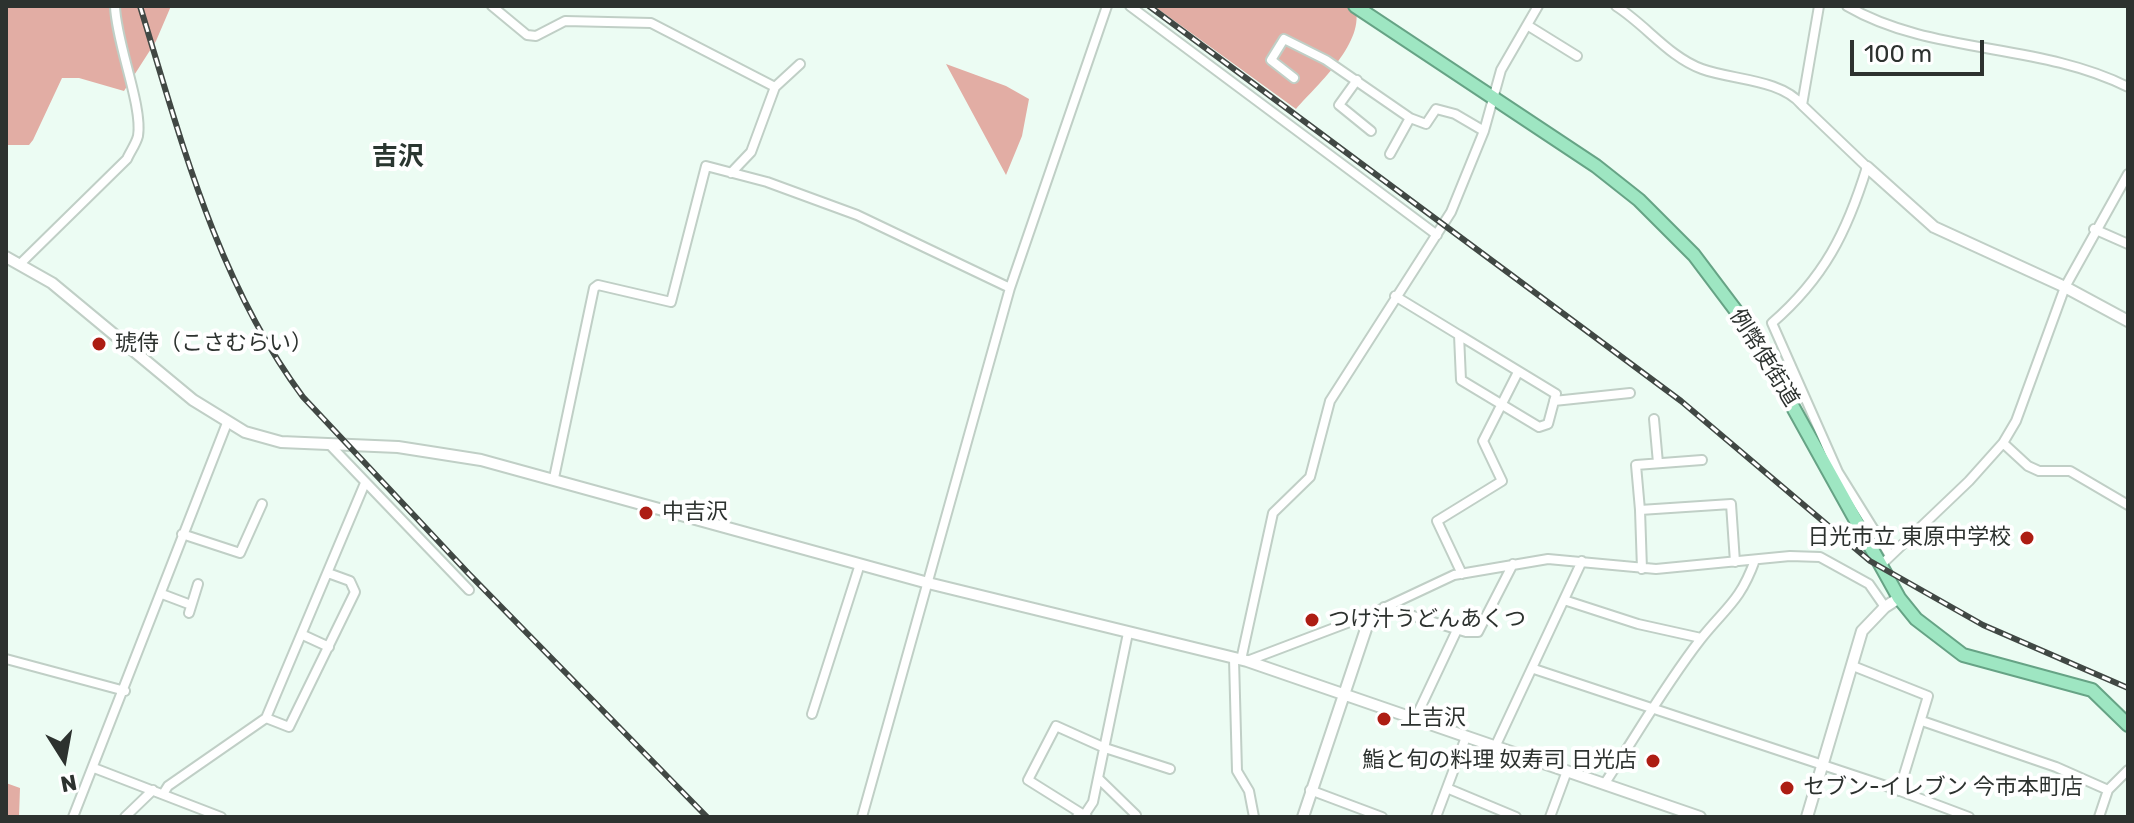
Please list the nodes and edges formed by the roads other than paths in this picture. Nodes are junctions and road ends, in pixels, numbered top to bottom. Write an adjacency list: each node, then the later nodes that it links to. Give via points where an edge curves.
1 (115, 6): 30 (street, via 138,114 138,138 127,159)
2 (492, 6): 15 (street, via 527,35 536,36 565,21 651,23)
3 (1107, 6): 32 (street)
4 (1130, 6): 27 (street)
5 (1355, 6): 17 (highway, 例幣使街道)
6 (1538, 6): 10 (street)
7 (1616, 6): 18 (street, via 1683,60 1762,84)
8 (1819, 6): 18 (street)
9 (1847, 6): 16 (street, via 1907,32 2043,56 2088,68)
10 (1527, 25): 11 (street); 17 (street, via 1501,70)
11 (1577, 56)
12 (800, 64): 15 (street)
13 (1294, 78): 14 (street, via 1271,60 1284,39)
14 (1357, 80): 19 (street); 20 (street, via 1339,105)
15 (775, 87): 24 (street, via 751,152)
16 (2128, 87)
17 (1493, 98): 21 (street); 58 (highway, 例幣使街道, via 1596,166 1694,255 1749,328)
18 (1802, 105): 23 (street)
19 (1410, 118): 21 (street, via 1426,124 1436,109); 22 (street)
20 (1371, 131)
21 (1484, 131): 27 (street)
22 (1390, 154)
23 (1867, 167): 31 (street, via 1934,227); 52 (street, via 1818,277 1772,323 1838,472)
24 (731, 173): 32 (street, via 857,215); 46 (street, via 706,166 671,302 594,288)
25 (2128, 174): 26 (street)
26 (2094, 229): 28 (street); 31 (street)
27 (1437, 235): 33 (street)
28 (2128, 244)
29 (6, 257): 30 (street)
30 (20, 264): 41 (street, via 87,308)
31 (2065, 287): 34 (street); 42 (street)
32 (1010, 288): 62 (street)
33 (1395, 296): 35 (street); 77 (street, via 1330,401 1310,477 1273,513)
34 (2128, 321)
35 (1459, 335): 36 (street); 39 (street, via 1461,380)
36 (1518, 372): 38 (street, via 1556,394); 39 (street)
37 (1630, 393): 38 (street)
38 (1554, 401): 39 (street, via 1548,424 1539,427)
39 (1502, 406): 61 (street, via 1483,441 1502,481 1437,521)
40 (1654, 419): 45 (street)
41 (227, 423): 43 (street, via 263,438); 51 (street)
42 (2003, 443): 49 (street, via 2028,466 2070,471); 52 (street)
43 (330, 445): 46 (street, via 448,453); 47 (street)
44 (1702, 460): 45 (street)
45 (1658, 463): 50 (street, via 1636,465)
46 (554, 478): 56 (street)
47 (365, 483): 60 (street); 64 (street)
48 (262, 504): 51 (street, via 240,553)
49 (2128, 505)
50 (1640, 510): 55 (street, via 1731,504); 59 (street)
51 (182, 534): 65 (street)
52 (1889, 554): 58 (street)
53 (1755, 560): 55 (street); 69 (street, via 1820,557 1869,584); 74 (street, via 1732,607)
54 (1582, 561): 57 (street); 59 (street); 67 (street)
55 (1735, 562): 59 (street)
56 (860, 564): 62 (street); 83 (street)
57 (1513, 564): 61 (street); 71 (street, via 1478,632)
58 (1881, 565): 66 (highway, 例幣使街道)
59 (1642, 569)
60 (328, 573): 73 (street); 75 (street, via 355,587)
61 (1462, 574): 68 (street)
62 (928, 583): 72 (street); 110 (street)
63 (198, 584): 65 (street, via 190,609)
64 (469, 590)
65 (162, 594): 80 (street)
66 (1899, 598): 69 (street); 87 (highway, 例幣使街道, via 1916,619 1963,655 2092,690)
67 (1564, 600): 74 (street); 79 (street)
68 (1383, 607): 70 (street); 71 (street)
69 (1885, 607): 78 (street, via 1862,631)
70 (1371, 614): 77 (street); 81 (street)
71 (1457, 630): 85 (street)
72 (1128, 633): 77 (street); 90 (street)
73 (303, 635): 75 (street); 84 (street)
74 (1701, 638): 82 (street)
75 (329, 647): 84 (street, via 289,727)
76 (6, 659): 80 (street)
77 (1241, 660): 81 (street); 111 (street, via 1237,771 1249,791)
78 (1853, 666): 86 (street, via 1928,696); 91 (street)
79 (1534, 669): 82 (street); 89 (street)
80 (125, 691): 92 (street)
81 (1345, 696): 85 (street); 100 (street)
82 (1652, 711): 91 (street); 97 (street)
83 (812, 714)
84 (266, 718): 103 (street)
85 (1415, 719): 88 (street)
86 (1922, 721): 101 (street); 102 (street)
87 (2128, 725)
88 (1466, 737): 89 (street); 98 (street)
89 (1495, 747): 95 (street)
90 (1105, 748): 93 (street); 96 (street); 106 (street, via 1056,726 1028,780)
91 (1823, 765): 102 (street); 118 (street)
92 (94, 768): 99 (street); 107 (street)
93 (1170, 769)
94 (2128, 770): 101 (street)
95 (1567, 771): 97 (street); 116 (street)
96 (1099, 779): 105 (street); 106 (street)
97 (1605, 783): 117 (street)
98 (1449, 789): 114 (street); 115 (street)
99 (153, 790): 103 (street); 108 (street)
100 (1310, 790): 104 (street); 112 (street)
101 (2108, 790): 120 (street)
102 (1899, 791): 119 (street)
103 (163, 794): 109 (street)
104 (1364, 813): 113 (street)
105 (1136, 815)
106 (1083, 816)
107 (73, 817)
108 (125, 817)
109 (221, 817)
110 (862, 817)
111 (1254, 817)
112 (1303, 817)
113 (1382, 817)
114 (1436, 817)
115 (1516, 817)
116 (1550, 817)
117 (1700, 817)
118 (1807, 817)
119 (1969, 817)
120 (2099, 817)

